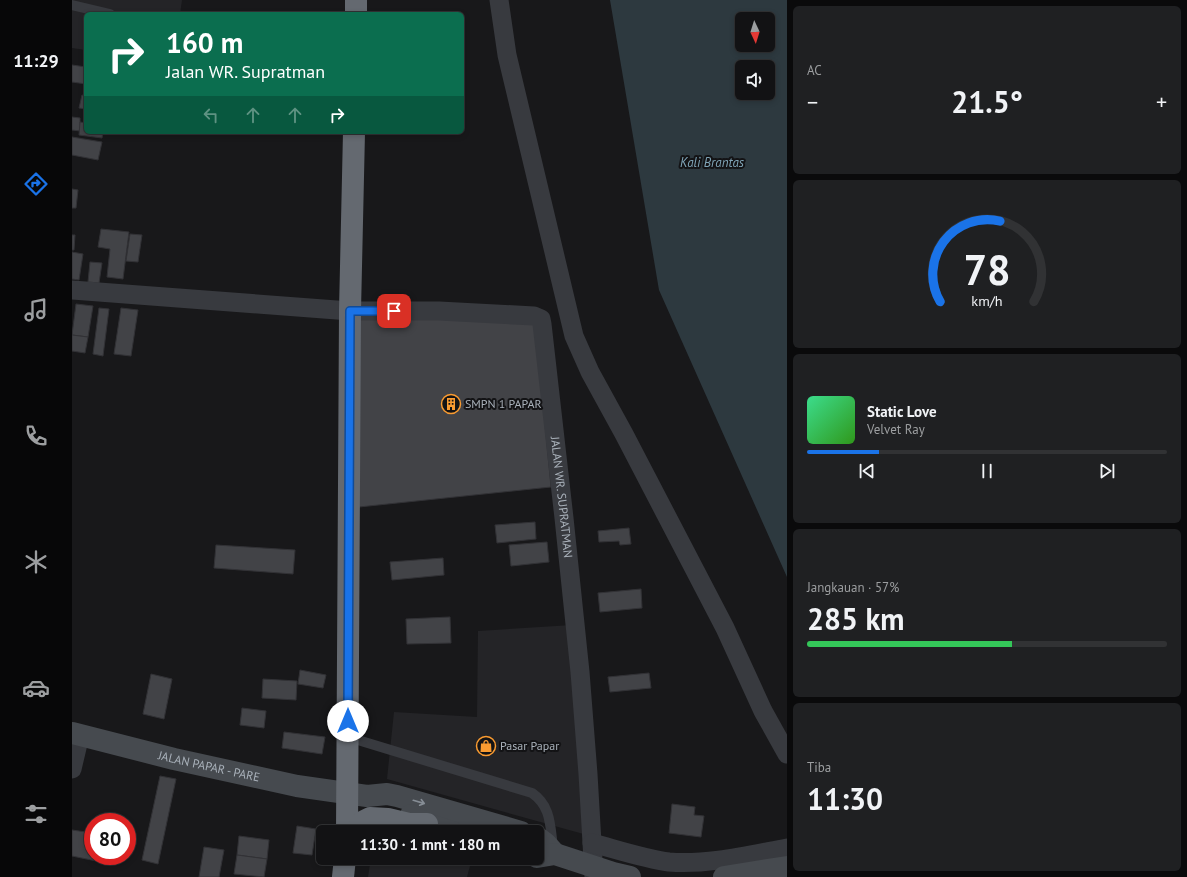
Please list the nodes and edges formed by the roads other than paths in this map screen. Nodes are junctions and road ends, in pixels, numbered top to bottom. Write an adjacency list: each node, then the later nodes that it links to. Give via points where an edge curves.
1 (356, 0): 5 (highway)
2 (499, 0): 11 (street, via 507,55 574,336 590,372 725,628 763,711)
3 (72, 5): 4 (lane)
4 (102, 12)
5 (356, 12)
6 (354, 134): 8 (highway)
7 (72, 290): 8 (street)
8 (350, 311): 10 (highway); 20 (street, JALAN WR. SUPRATMAN, via 439,311 534,316 541,319 578,657)
9 (76, 734): 12 (street); 13 (main road, JALAN PAPAR - PARE, via 298,786)
10 (348, 737): 13 (highway); 22 (lane, via 532,793 545,805)
11 (787, 754)
12 (72, 769)
13 (357, 795): 14 (main road, via 412,815); 15 (highway); 18 (main road, one-way to 18, via 397,796)
14 (427, 824): 16 (highway, via 370,818); 17 (main road)
15 (349, 825)
16 (360, 825)
17 (430, 825)
18 (497, 825)
19 (544, 842): 22 (main road)
20 (592, 843): 21 (street, via 667,862 690,863); 25 (street, JALAN WR. SUPRATMAN)
21 (787, 848)
22 (546, 856): 25 (main road)
23 (344, 865): 26 (highway)
24 (787, 867): 28 (main road)
25 (594, 872): 27 (main road)
26 (343, 877)
27 (630, 877)
28 (724, 877)

